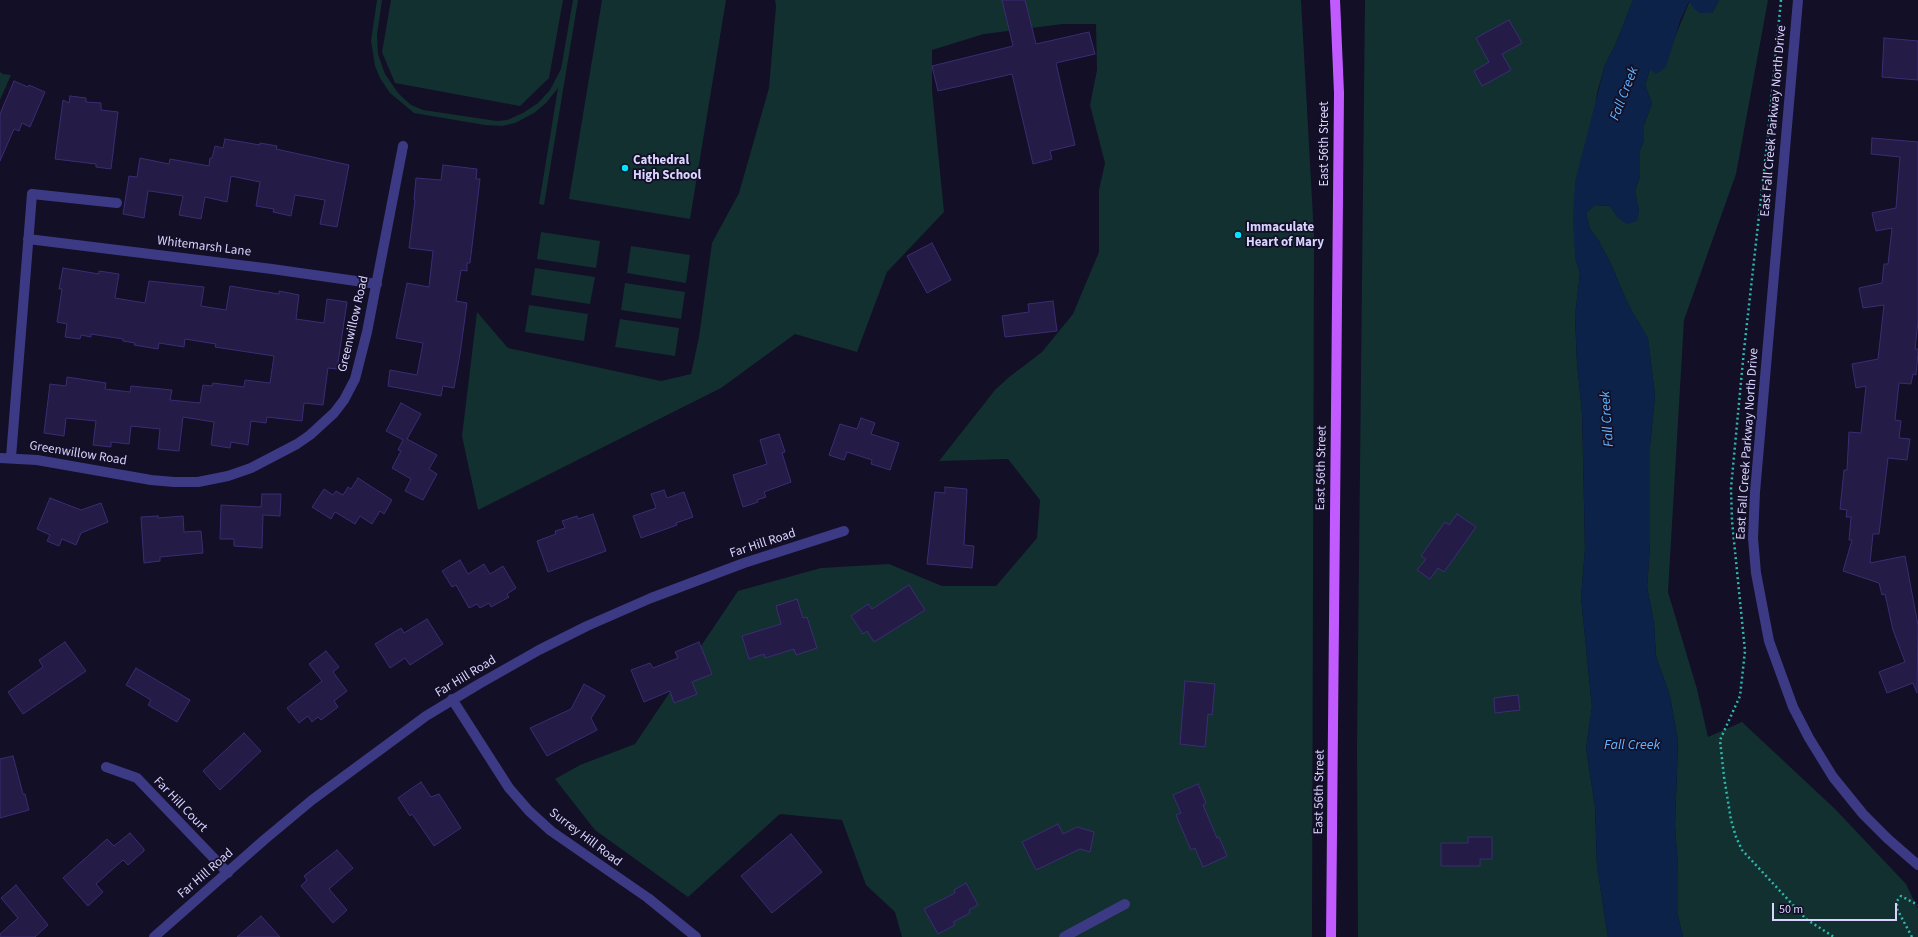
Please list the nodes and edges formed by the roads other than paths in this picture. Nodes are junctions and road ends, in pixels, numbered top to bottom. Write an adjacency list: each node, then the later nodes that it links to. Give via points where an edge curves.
1 (1335, 0): 18 (main road, East 56th Street, via 1339,101)
2 (1798, 0): 12 (street, East Fall Creek Parkway North Drive, via 1755,492 1753,538 1756,573 1769,641 1793,707 1809,738 1833,777 1863,814)
3 (403, 146): 6 (street, Greenwillow Road)
4 (117, 203): 5 (street, via 32,194)
5 (28, 239): 6 (street, Whitemarsh Lane); 7 (street)
6 (377, 284): 7 (street, Greenwillow Road, via 356,379 344,400 329,419 310,435 258,464 236,474 213,480 174,482)
7 (11, 457): 8 (street, Greenwillow Road)
8 (0, 458)
9 (844, 531): 10 (street, Far Hill Road, via 744,563 608,616 539,650)
10 (452, 700): 13 (street, Far Hill Road, via 344,775 282,824); 16 (street, Surrey Hill Road, via 509,788 551,832 648,898)
11 (106, 767): 13 (street, Far Hill Court, via 137,778)
12 (1918, 865)
13 (228, 873): 15 (street, Far Hill Road)
14 (1125, 904): 17 (street)
15 (154, 937)
16 (696, 937)
17 (1064, 937)
18 (1331, 937)

